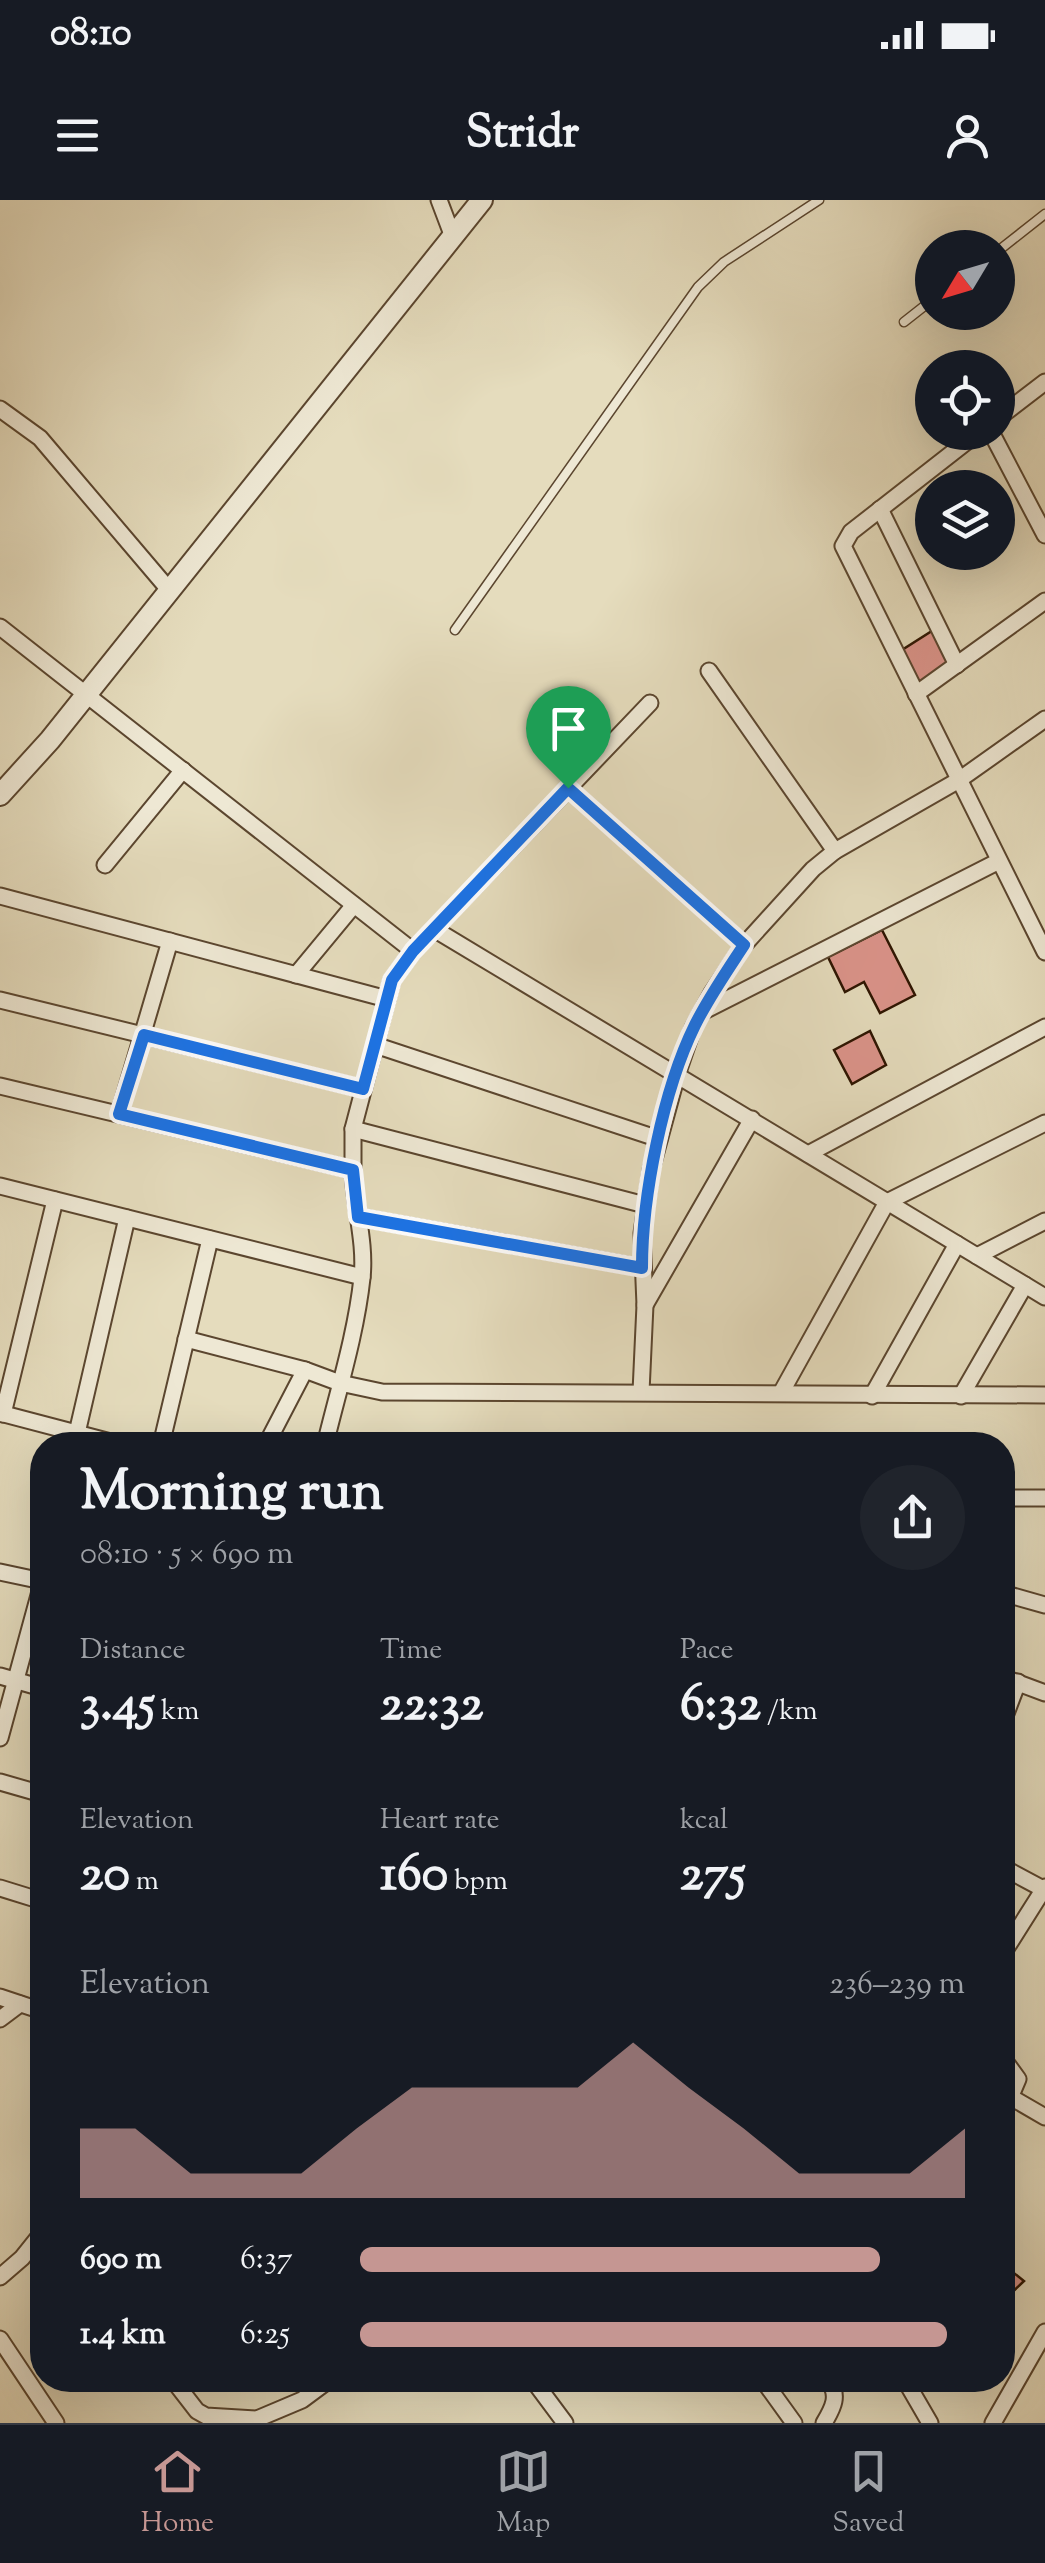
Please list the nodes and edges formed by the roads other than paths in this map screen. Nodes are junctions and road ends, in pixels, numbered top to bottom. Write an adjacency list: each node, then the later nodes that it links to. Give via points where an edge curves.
1 (439, 200): 5 (street)
2 (482, 200): 5 (street)
3 (819, 200): 19 (lane, via 724,262 698,287)
4 (1045, 214): 6 (lane)
5 (453, 236): 16 (street)
6 (1015, 238)
7 (915, 313): 8 (lane)
8 (904, 322)
9 (1045, 382): 10 (street)
10 (1015, 405)
11 (0, 409): 16 (street, via 40,438)
12 (956, 450): 14 (street)
13 (1000, 450): 15 (street)
14 (880, 509): 20 (street); 23 (street, via 844,546)
15 (1045, 535)
16 (170, 591): 22 (street)
17 (1045, 601): 20 (street)
18 (1, 630): 22 (street)
19 (456, 630)
20 (956, 665): 23 (street)
21 (708, 671): 30 (street)
22 (87, 694): 26 (street); 29 (street)
23 (916, 694): 27 (street)
24 (650, 704): 28 (street)
25 (1045, 718): 27 (street)
26 (183, 770): 32 (street); 34 (street)
27 (959, 780): 30 (street); 31 (street)
28 (568, 788): 35 (street); 37 (street)
29 (0, 795)
30 (835, 851): 37 (street)
31 (999, 861): 39 (street); 43 (street)
32 (105, 865)
33 (0, 896): 36 (street)
34 (354, 904): 38 (street); 40 (street)
35 (434, 928): 38 (street); 47 (street)
36 (170, 941): 40 (street); 45 (street)
37 (744, 945): 43 (street)
38 (413, 951): 41 (street)
39 (1045, 952)
40 (296, 975): 41 (street)
41 (387, 999): 46 (street)
42 (0, 1000): 45 (street)
43 (702, 1012): 47 (street)
44 (1045, 1027): 55 (street)
45 (144, 1035): 49 (street); 50 (street)
46 (374, 1045): 49 (street); 54 (street)
47 (676, 1075): 51 (street); 54 (street)
48 (0, 1086): 50 (street)
49 (363, 1089): 53 (street)
50 (119, 1114): 56 (street)
51 (752, 1120): 55 (street); 71 (street)
52 (1045, 1123): 59 (street)
53 (353, 1129): 56 (street); 60 (street)
54 (659, 1140): 60 (street)
55 (808, 1154): 59 (street)
56 (353, 1170): 61 (street)
57 (0, 1186): 58 (street)
58 (55, 1200): 62 (street); 80 (street)
59 (888, 1202): 65 (street); 76 (street)
60 (645, 1205): 67 (street)
61 (358, 1217): 67 (street); 68 (street)
62 (127, 1218): 64 (street); 82 (street)
63 (1045, 1221): 66 (street)
64 (210, 1239): 68 (street); 72 (street)
65 (956, 1244): 66 (street); 78 (street)
66 (976, 1256): 69 (street)
67 (642, 1268): 71 (street)
68 (362, 1278): 74 (street)
69 (1025, 1285): 70 (street); 79 (street)
70 (1045, 1297)
71 (645, 1305): 75 (street)
72 (186, 1339): 73 (street); 83 (street)
73 (305, 1370): 74 (street); 84 (street)
74 (340, 1384): 75 (street, via 382,1392); 85 (street)
75 (641, 1392): 76 (street)
76 (780, 1393): 78 (street)
77 (1045, 1395): 79 (street)
78 (872, 1396): 79 (street)
79 (960, 1396)
80 (2, 1414): 81 (street)
81 (73, 1432)
82 (77, 1432)
83 (164, 1432)
84 (273, 1432)
85 (328, 1432)
86 (1015, 1498): 87 (street)
87 (1045, 1498)
88 (0, 1572): 89 (street)
89 (30, 1579)
90 (1015, 1597): 91 (street)
91 (1045, 1605)
92 (30, 1615): 93 (street)
93 (7, 1678): 96 (street)
94 (1015, 1681): 95 (street)
95 (1045, 1693)
96 (0, 1738)
97 (0, 1782): 98 (street)
98 (30, 1791)
99 (1015, 1874): 101 (street)
100 (0, 1888): 102 (street)
101 (1044, 1889): 103 (street)
102 (30, 1897)
103 (1015, 1934)
104 (0, 1997): 105 (street)
105 (20, 2004): 106 (street); 107 (street)
106 (30, 2007)
107 (0, 2019)
108 (1015, 2099): 109 (street)
109 (1045, 2117)
110 (30, 2244): 111 (street)
111 (2, 2271)
112 (1045, 2332): 115 (street)
113 (0, 2339): 114 (street)
114 (30, 2384)
115 (1015, 2384)
116 (35, 2392): 124 (street)
117 (182, 2392): 118 (street, via 206,2416 256,2419)
118 (313, 2392)
119 (542, 2392): 125 (street)
120 (772, 2392): 126 (street)
121 (833, 2392): 127 (street)
122 (912, 2392): 128 (street)
123 (1010, 2392): 129 (street)
124 (56, 2423)
125 (565, 2423)
126 (794, 2423)
127 (824, 2423)
128 (930, 2423)
129 (992, 2423)

